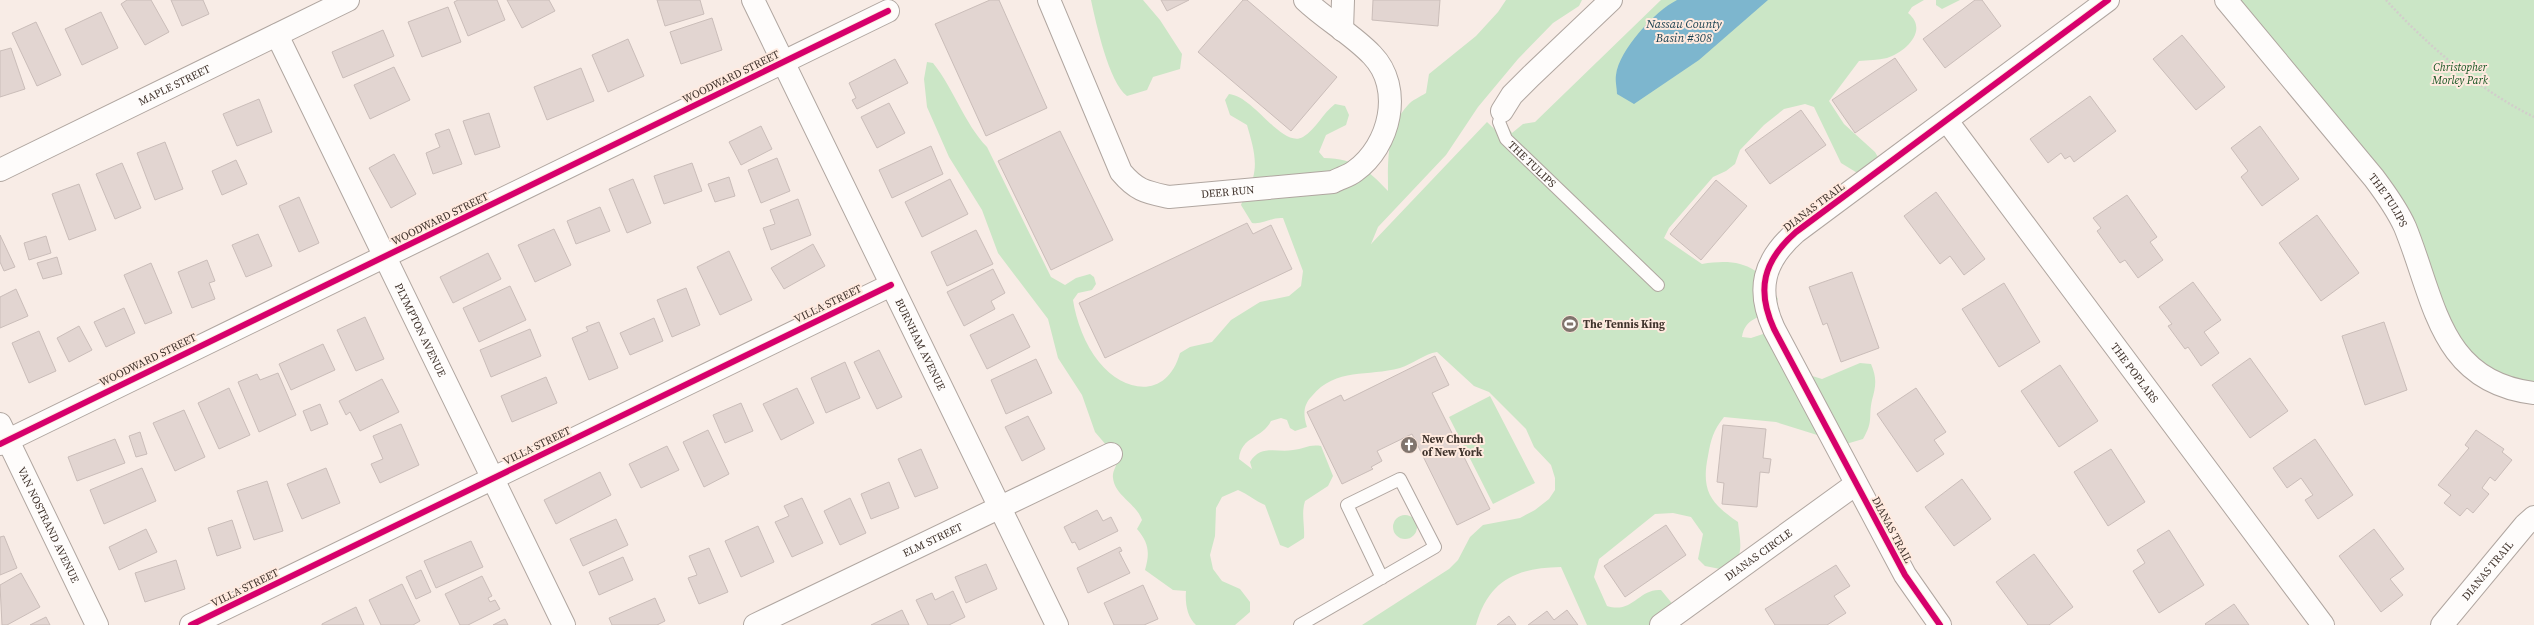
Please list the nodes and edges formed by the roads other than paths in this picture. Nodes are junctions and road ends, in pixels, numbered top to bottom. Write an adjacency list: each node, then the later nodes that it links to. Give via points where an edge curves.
1 (753, 0): 12 (street, BURNHAM AVENUE)
2 (1049, 0): 10 (street, DEER RUN, via 1121,172 1142,192 1169,197 1287,184 1315,185 1333,182 1355,171 1378,148 1386,130 1390,101 1382,71 1372,55)
3 (1305, 0): 10 (street, DEER RUN)
4 (1343, 0): 10 (street)
5 (1611, 0): 13 (street, THE TULIPS, via 1512,95)
6 (2108, 0): 14 (street, DIANAS TRAIL)
7 (2226, 0): 19 (street, THE TULIPS, via 2391,201 2405,227 2444,334 2460,358 2477,373 2499,385)
8 (344, 1): 11 (street, MAPLE STREET)
9 (888, 11): 12 (street, WOODWARD STREET)
10 (1342, 30)
11 (277, 35): 15 (street, MAPLE STREET); 16 (street, PLYMPTON AVENUE)
12 (783, 63): 16 (street, WOODWARD STREET); 17 (street, BURNHAM AVENUE)
13 (1502, 111): 18 (lane, THE TULIPS, via 1499,122 1506,139)
14 (1947, 121): 23 (street, DIANAS TRAIL, via 1796,232 1774,256 1764,282 1771,324); 35 (street, THE POPLARS)
15 (0, 170)
16 (385, 257): 20 (street, WOODWARD STREET); 22 (street, PLYMPTON AVENUE)
17 (891, 285): 22 (street, VILLA STREET); 24 (street, BURNHAM AVENUE)
18 (1658, 285)
19 (2534, 393)
20 (2, 436): 27 (street, VAN NOSTRAND AVENUE)
21 (1111, 454): 24 (street, ELM STREET)
22 (493, 479): 28 (street, VILLA STREET); 29 (street, PLYMPTON AVENUE)
23 (1856, 484): 33 (street, DIANAS CIRCLE); 34 (street, DIANAS TRAIL, via 1904,575)
24 (1000, 507): 30 (street, ELM STREET); 31 (street, BURNHAM AVENUE)
25 (2534, 517): 36 (street, DIANAS TRAIL)
26 (1382, 578): 26 (lane, via 1435,547 1400,479 1347,505); 32 (lane)
27 (97, 625)
28 (191, 625)
29 (564, 625)
30 (755, 625)
31 (1057, 625)
32 (1300, 625)
33 (1661, 625)
34 (1940, 625)
35 (2323, 625)
36 (2442, 625)

